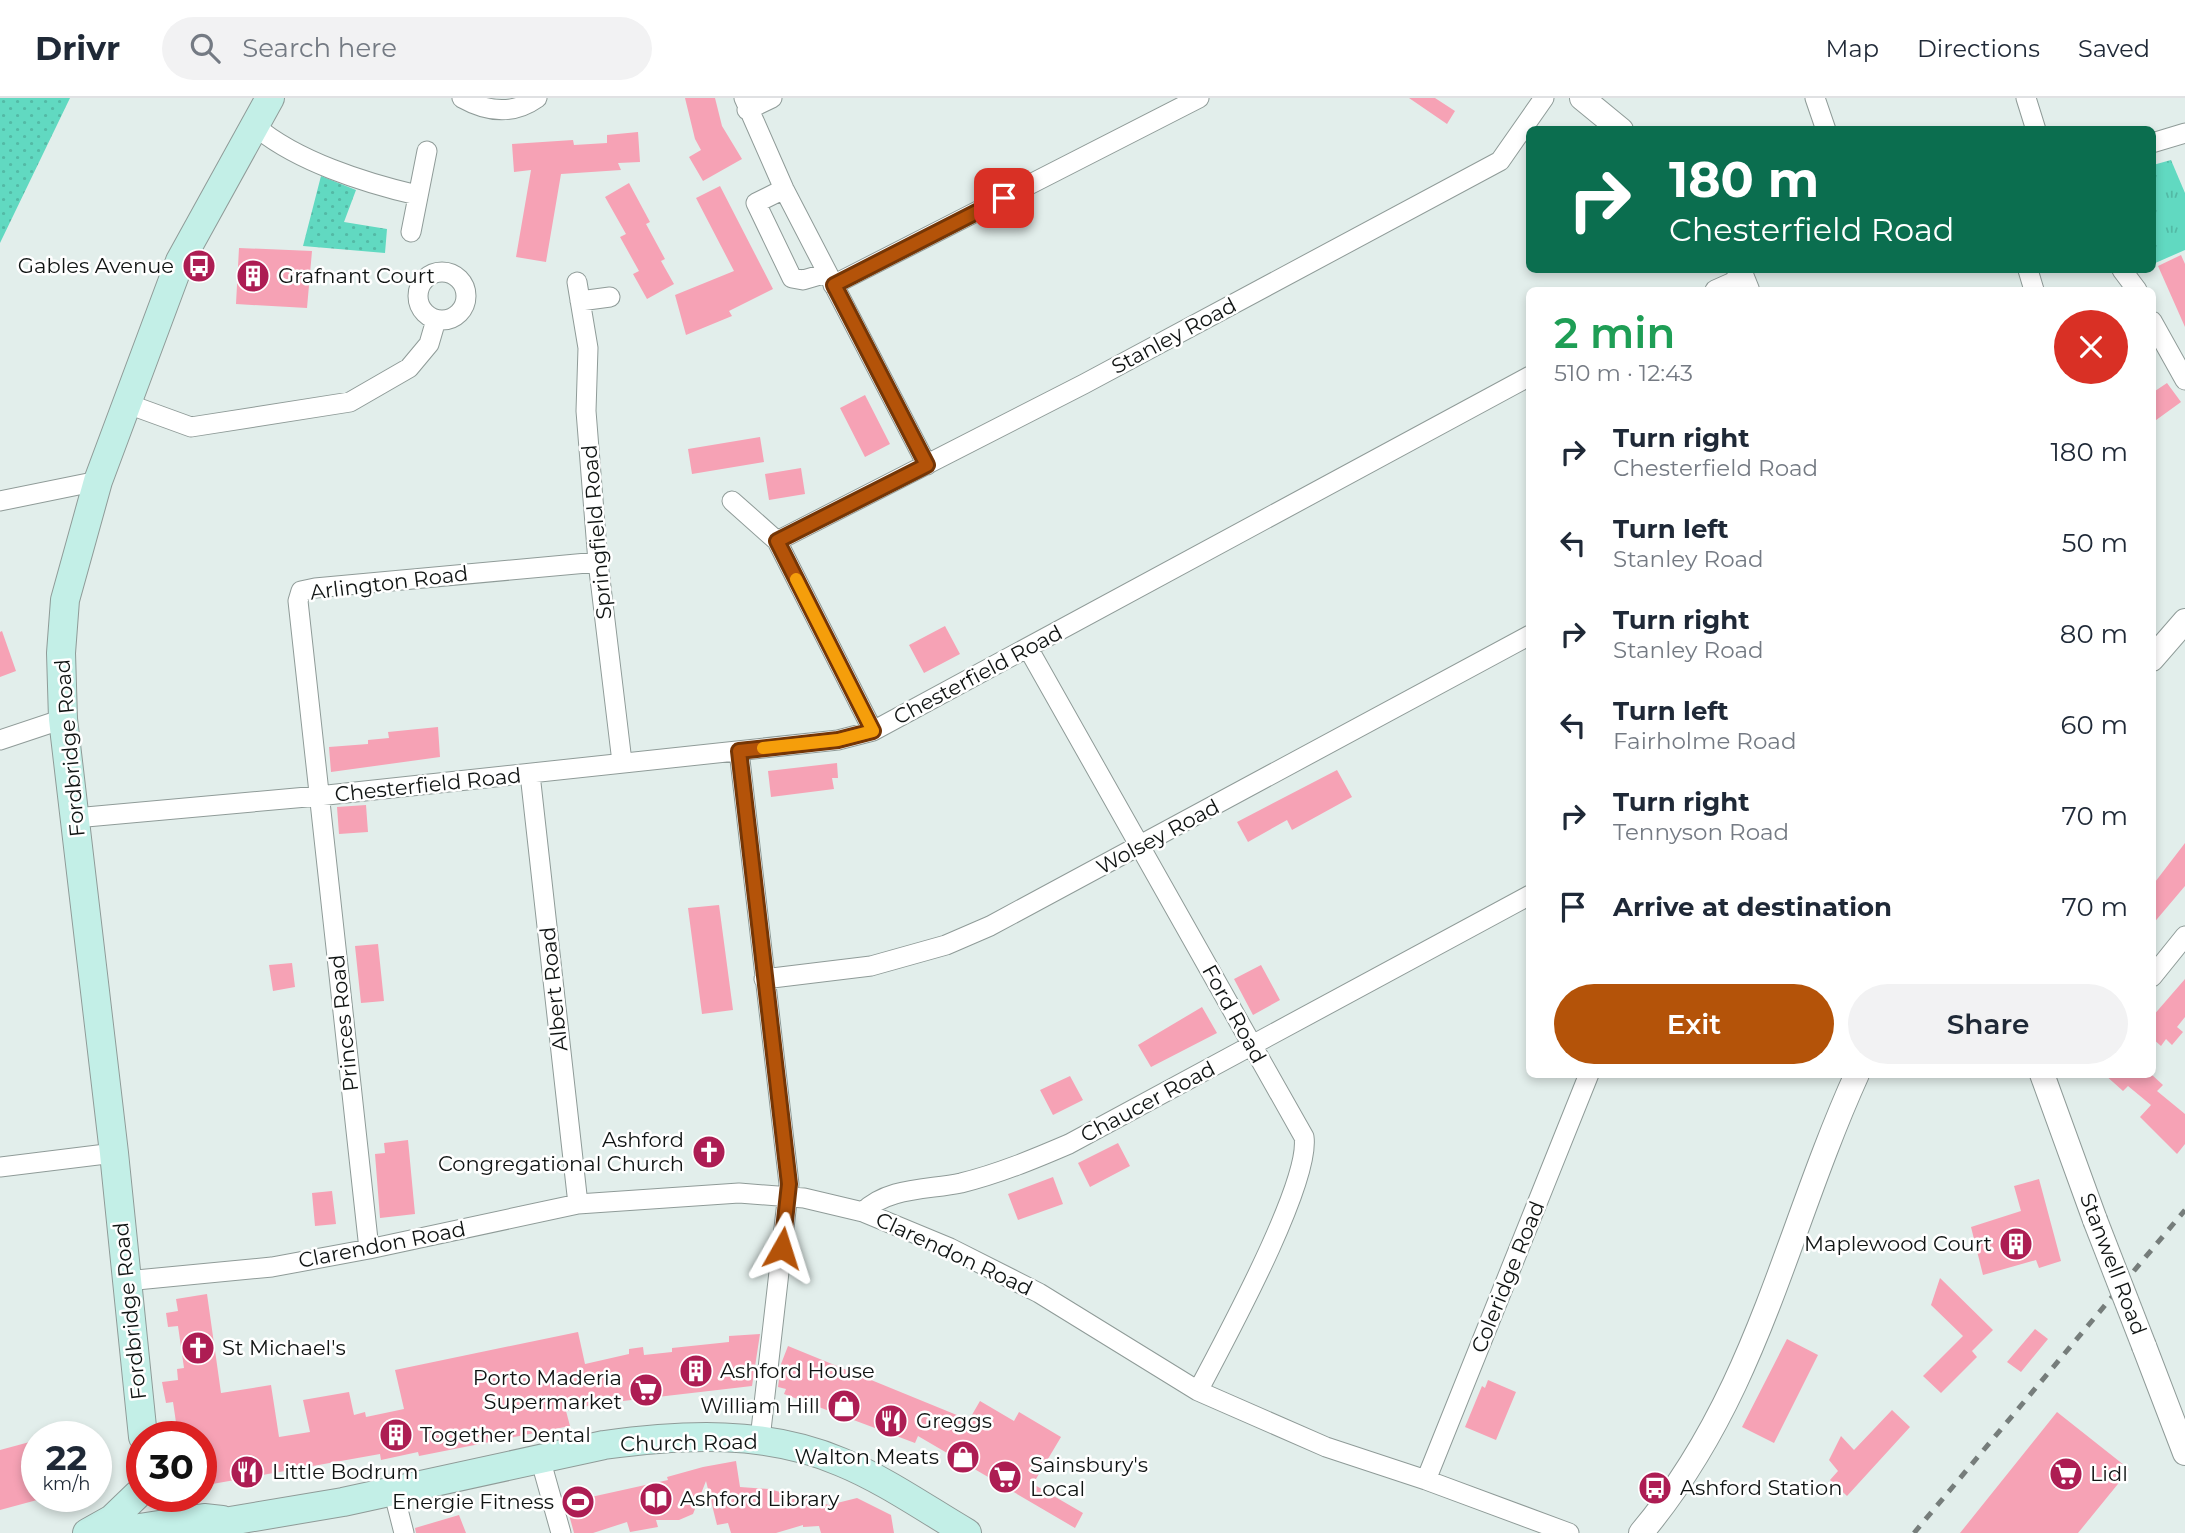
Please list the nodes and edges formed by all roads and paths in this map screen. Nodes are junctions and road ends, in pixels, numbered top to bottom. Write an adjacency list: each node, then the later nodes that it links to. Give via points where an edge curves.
1 (270, 98): 11 (main road, Fordbridge Road)
2 (462, 98): 3 (street, via 482,109 506,111)
3 (537, 98)
4 (772, 98): 10 (street)
5 (1199, 98): 21 (street)
6 (1544, 98): 30 (street, Stanley Road, via 1500,161)
7 (1583, 98): 12 (street)
8 (1815, 98): 13 (street)
9 (2026, 98): 14 (street)
10 (745, 104): 18 (street)
11 (255, 126): 19 (street, via 296,152 377,186); 29 (main road, Fordbridge Road, via 180,261)
12 (1616, 126)
13 (1825, 126)
14 (2035, 126)
15 (2185, 133): 16 (street)
16 (2156, 142)
17 (427, 151): 19 (street)
18 (784, 189): 21 (street); 21 (street, via 756,203 792,278)
19 (417, 195): 20 (street)
20 (411, 232)
21 (830, 279): 30 (street)
22 (1743, 279): 23 (street)
23 (1723, 287)
24 (610, 297): 35 (street, Springfield Road, via 579,292 588,348 586,411)
25 (436, 320): 29 (street, via 429,344 409,368 350,402 207,427 191,427)
26 (2160, 355): 28 (street)
27 (1526, 378): 38 (street, Chesterfield Road)
28 (2185, 380)
29 (125, 403): 31 (main road, Fordbridge Road)
30 (927, 465): 34 (street, Stanley Road)
31 (98, 481): 32 (street); 40 (main road, Fordbridge Road, via 65,600)
32 (0, 501)
33 (733, 501): 34 (street)
34 (777, 541): 41 (street)
35 (598, 562): 44 (street, Springfield Road); 46 (street, Arlington Road, via 301,592 298,601)
36 (2185, 621): 39 (street)
37 (1526, 637): 48 (street, Wolsey Road)
38 (1028, 648): 41 (street, Chesterfield Road); 48 (street, Ford Road)
39 (2156, 654)
40 (63, 719): 42 (street); 47 (main road, Fordbridge Road)
41 (873, 731): 43 (street, Chesterfield Road, via 838,740)
42 (0, 740)
43 (739, 751): 44 (street, Chesterfield Road); 52 (street)
44 (622, 762): 45 (street, Chesterfield Road)
45 (530, 774): 46 (street, Chesterfield Road); 60 (street, Albert Road)
46 (318, 796): 47 (street, Chesterfield Road); 62 (street, Princes Road)
47 (75, 818): 57 (main road, Fordbridge Road)
48 (1140, 847): 52 (street, Wolsey Road, via 946,945 871,966); 53 (street, Ford Road)
49 (1526, 897): 53 (street, Chaucer Road)
50 (2185, 936): 51 (street)
51 (2156, 972)
52 (764, 979): 59 (street)
53 (1252, 1047): 61 (street, Chaucer Road, via 1069,1144 960,1183 876,1199); 64 (street, Ford Road, via 1304,1137 1306,1151 1299,1178 1238,1316)
54 (1587, 1078): 69 (street, Coleridge Road)
55 (1855, 1078): 83 (street, via 1755,1345 1712,1430 1674,1492)
56 (2043, 1078): 67 (street, Stanwell Road, bridge)
57 (114, 1153): 58 (street); 63 (main road, Fordbridge Road)
58 (0, 1167)
59 (788, 1196): 60 (street, Clarendon Road, via 739,1193); 61 (street, Clarendon Road); 66 (street)
60 (578, 1204): 62 (street, Clarendon Road)
61 (863, 1212): 64 (street, Clarendon Road, via 950,1248 1039,1293)
62 (369, 1249): 63 (street, Clarendon Road, via 272,1267)
63 (126, 1281): 65 (main road, Fordbridge Road)
64 (1198, 1391): 69 (street, Clarendon Road, via 1326,1447)
65 (141, 1421)
66 (760, 1438): 68 (main road, Church Road, via 648,1439); 81 (main road, Church Road, via 855,1468)
67 (2185, 1453)
68 (540, 1458): 70 (main road, Church Road); 80 (street)
69 (1426, 1480): 82 (street, Clarendon Road)
70 (393, 1490): 74 (main road, Church Road); 79 (street)
71 (133, 1512): 76 (main road)
72 (153, 1512): 75 (main road)
73 (184, 1512): 74 (main road, Church Road)
74 (230, 1521): 78 (main road, Church Road)
75 (142, 1530): 77 (main road)
76 (87, 1533)
77 (107, 1533)
78 (200, 1533)
79 (404, 1533)
80 (561, 1533)
81 (967, 1533)
82 (1569, 1533)
83 (1641, 1533)

